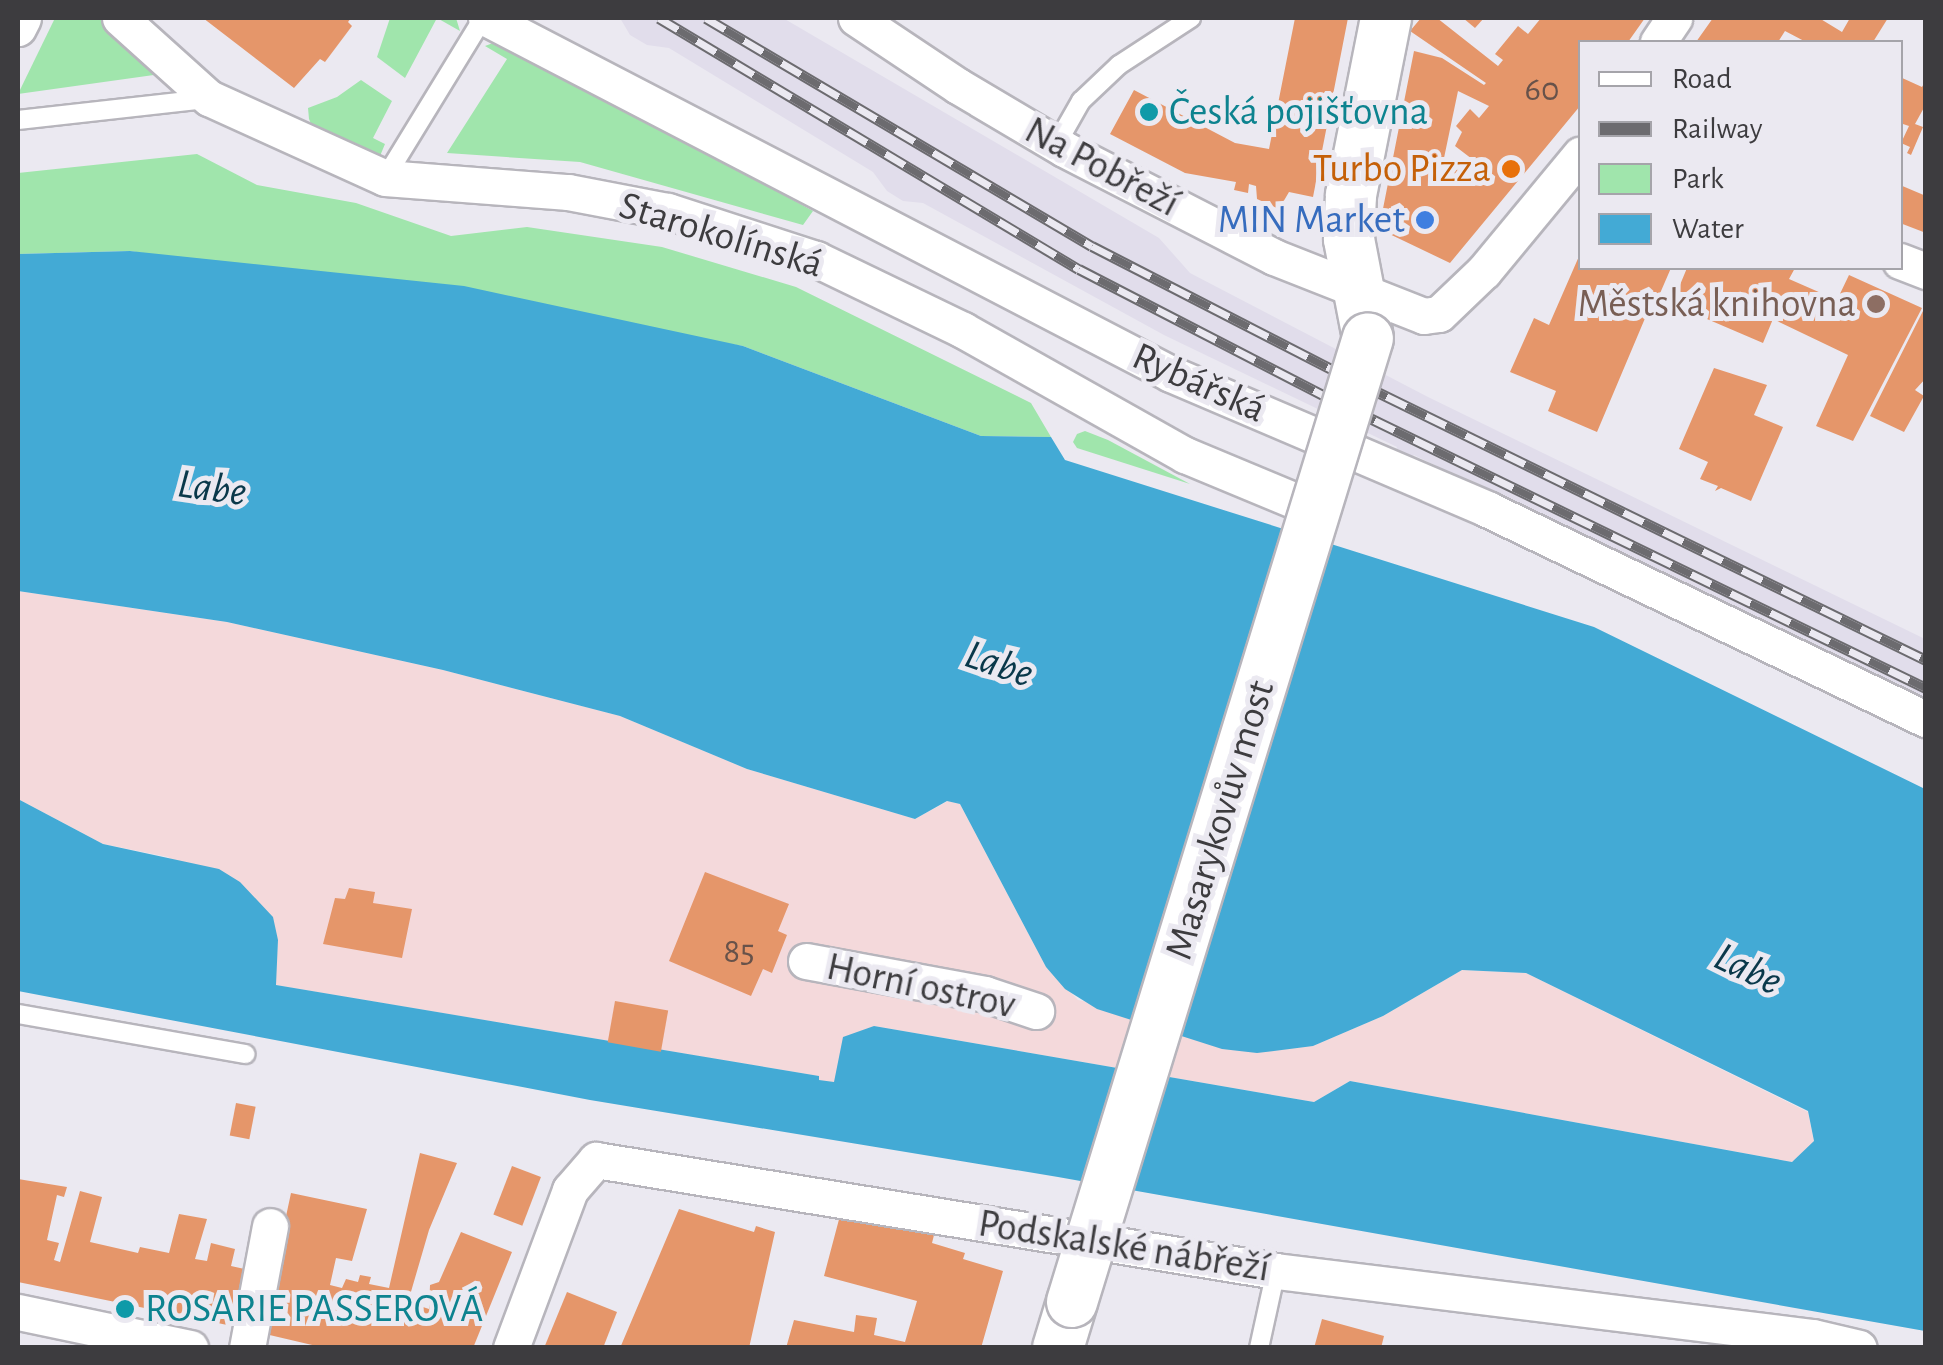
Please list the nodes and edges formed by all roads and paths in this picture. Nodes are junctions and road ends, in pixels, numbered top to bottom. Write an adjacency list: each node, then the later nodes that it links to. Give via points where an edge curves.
1 (23, 18): 8 (street)
2 (120, 18): 10 (street, Starokolínská)
3 (485, 18): 14 (lane); 17 (street, Rybářská, via 1172,374 1488,509)
4 (856, 18): 12 (street, Na Pobřeží)
5 (1191, 18): 12 (lane, via 1119,66 1082,101)
6 (1386, 18): 15 (street, via 1350,196 1349,238)
7 (1674, 18): 9 (street)
8 (18, 28)
9 (1659, 40)
10 (209, 98): 11 (lane); 14 (street, Starokolínská)
11 (18, 120)
12 (1056, 145): 15 (street, Na Pobřeží, via 1274,257)
13 (1578, 156): 15 (street, Na Pobřeží, via 1484,271 1438,314)
14 (385, 178): 16 (street, Starokolínská, via 568,192 668,212 816,259 963,330 1184,455)
15 (1364, 316): 16 (street, Masarykovův most, bridge)
16 (1298, 502): 25 (street, Masarykovův most, bridge)
17 (1926, 719)
18 (806, 961): 19 (street, Horní ostrov, via 985,994)
19 (1036, 1010)
20 (18, 1014): 21 (lane)
21 (246, 1054)
22 (270, 1226): 28 (street)
23 (1276, 1271): 29 (street, Podskalské nábřeží, via 596,1160 570,1190); 30 (lane); 31 (street, Podskalské nábřeží, via 1813,1337)
24 (18, 1312): 26 (street)
25 (1066, 1325)
26 (103, 1339): 27 (street)
27 (189, 1347)
28 (247, 1348)
29 (510, 1348)
30 (1259, 1348)
31 (1858, 1348)

